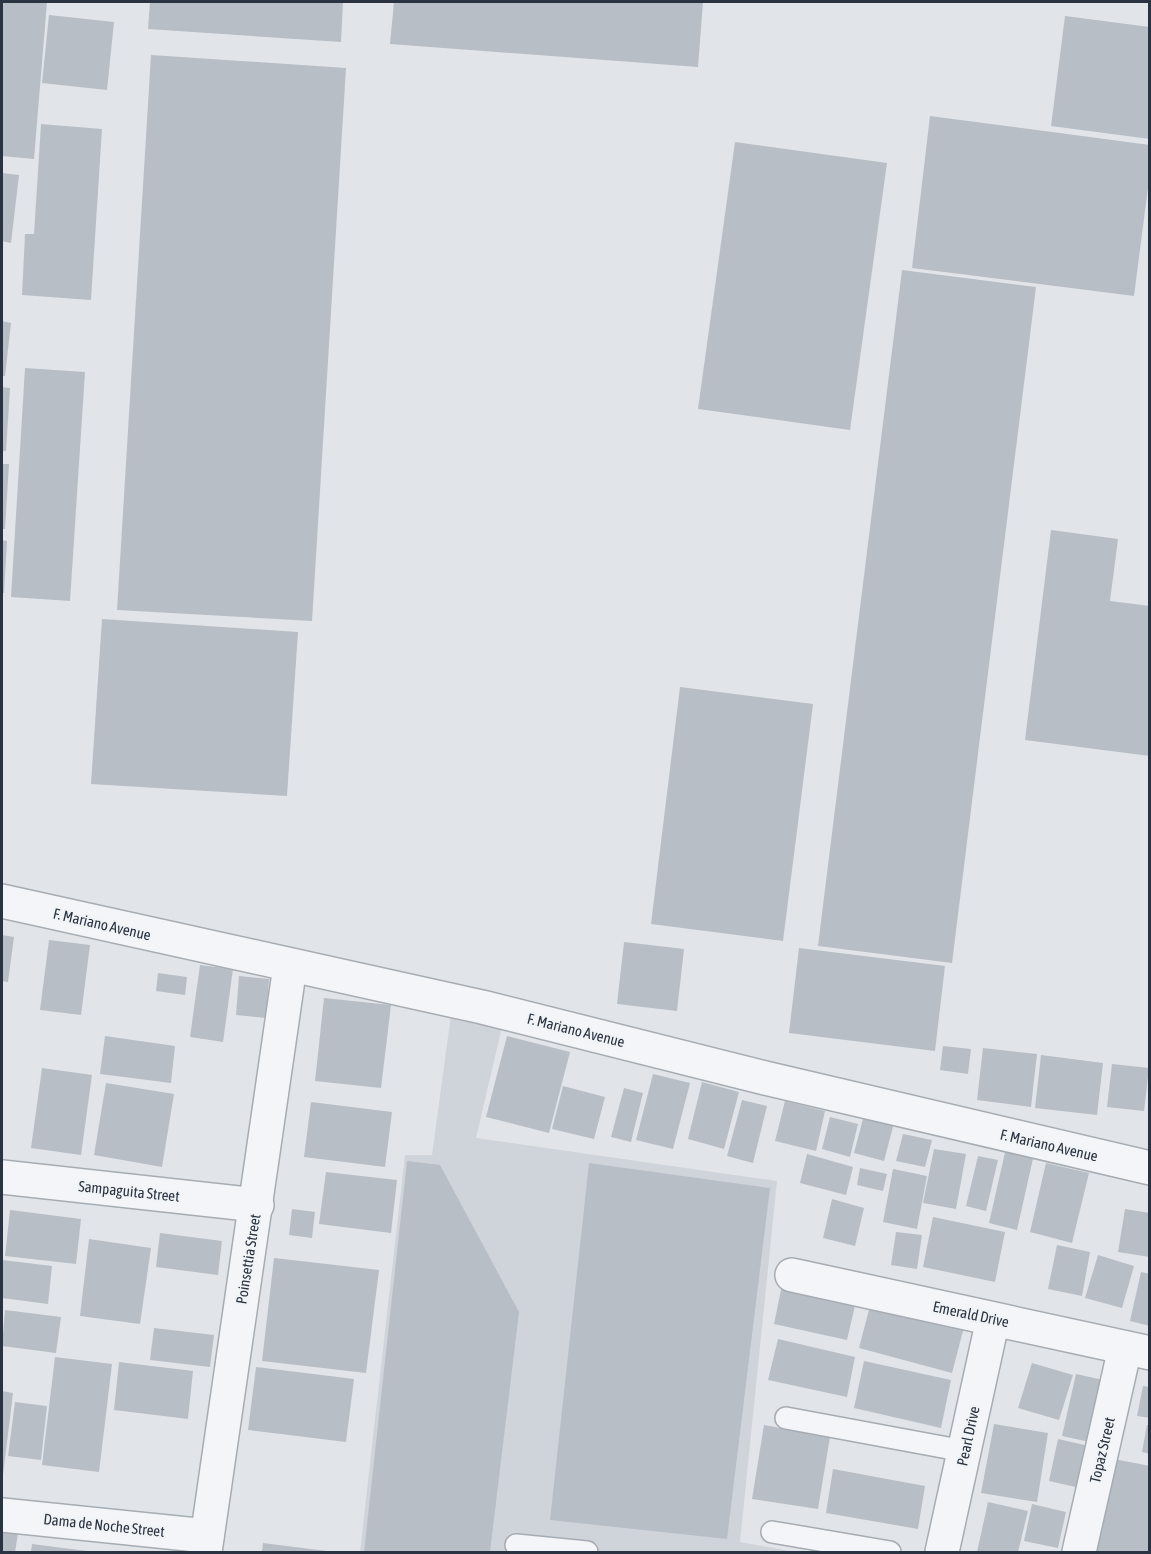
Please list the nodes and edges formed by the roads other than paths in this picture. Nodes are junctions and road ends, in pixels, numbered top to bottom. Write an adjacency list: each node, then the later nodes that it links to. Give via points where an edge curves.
1 (2, 901): 2 (street, F. Mariano Avenue)
2 (290, 966): 3 (street, F. Mariano Avenue, via 482,1007); 5 (street, Poinsettia Street)
3 (1149, 1168)
4 (2, 1177): 5 (street, Sampaguita Street)
5 (257, 1206): 13 (street, Poinsettia Street)
6 (792, 1275): 7 (street, Emerald Drive)
7 (993, 1319): 8 (street, Emerald Drive); 10 (street, Pearl Drive)
8 (1137, 1350): 18 (street, Topaz Street)
9 (786, 1418): 10 (lane)
10 (964, 1451): 17 (street, Pearl Drive)
11 (2, 1515): 13 (street, Dama de Noche Street)
12 (772, 1532): 16 (lane)
13 (206, 1544)
14 (516, 1545): 15 (lane)
15 (587, 1552)
16 (890, 1552)
17 (942, 1552)
18 (1079, 1552)

